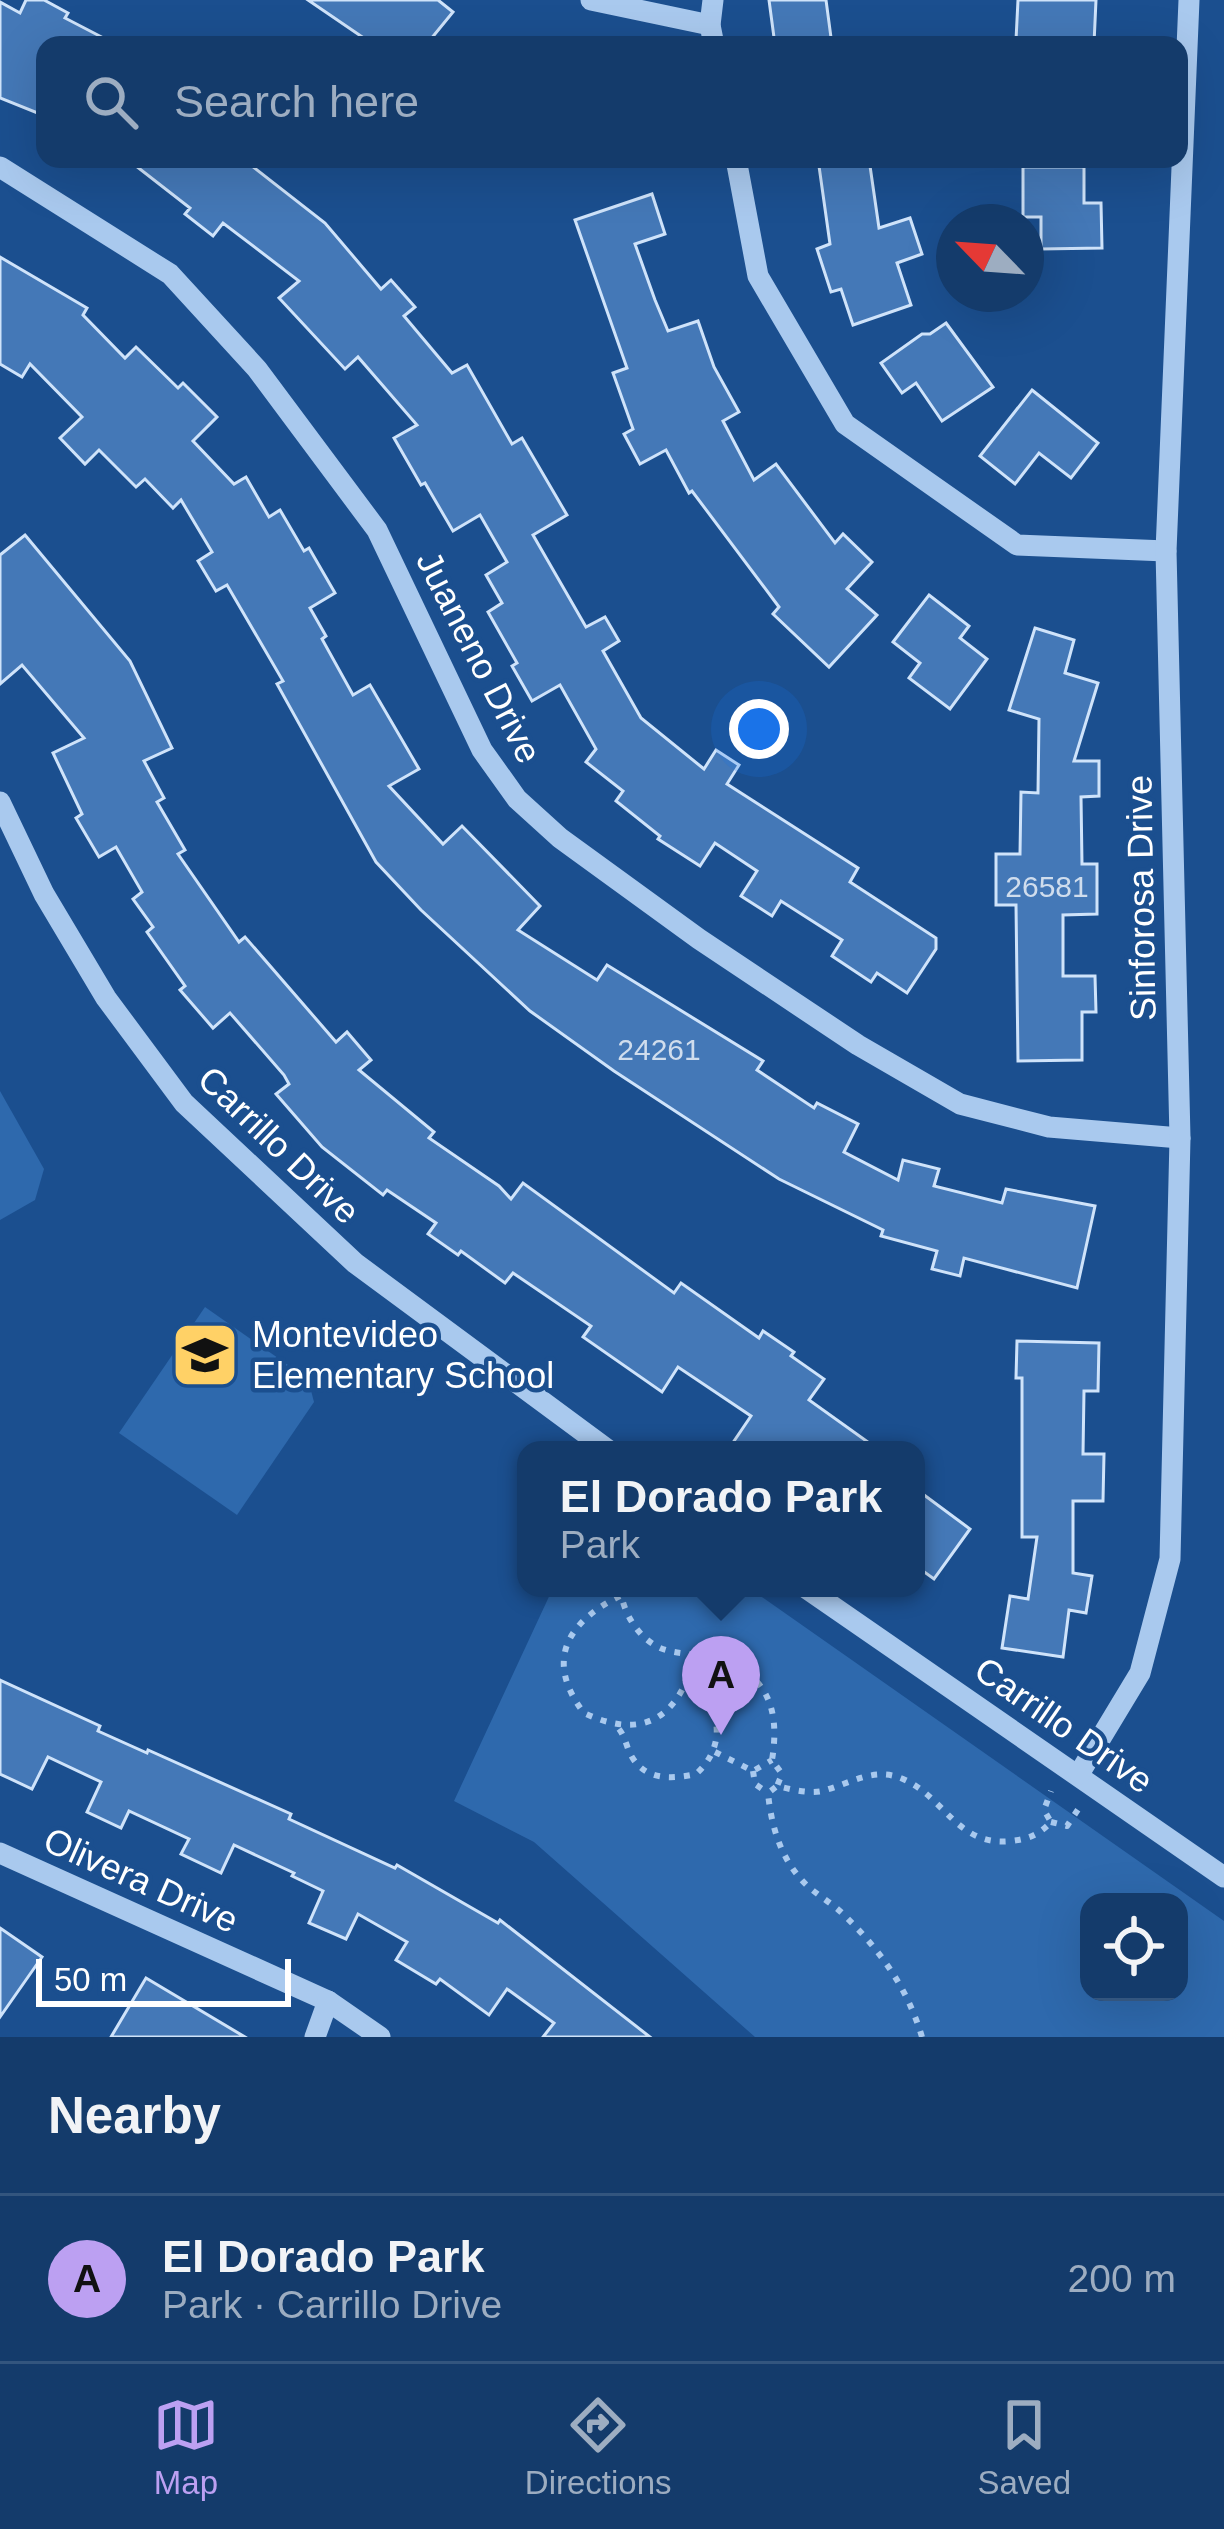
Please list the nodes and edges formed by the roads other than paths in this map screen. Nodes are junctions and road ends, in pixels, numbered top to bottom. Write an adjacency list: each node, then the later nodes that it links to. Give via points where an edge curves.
1 (591, 0): 4 (street)
2 (713, 0): 4 (street)
3 (1189, 0): 5 (street, Sinforosa Drive)
4 (712, 35)
5 (1187, 36)
6 (0, 167): 11 (street, Juaneno Drive, via 170,274 257,369 377,530 482,750 517,799 560,838 718,952 960,1104 1049,1127)
7 (738, 168): 9 (street, via 758,276 845,424 1017,545)
8 (1182, 168): 9 (street, Sinforosa Drive)
9 (1166, 551): 11 (street, Sinforosa Drive)
10 (0, 802): 12 (street, Carrillo Drive, via 106,998 184,1103 355,1263)
11 (1180, 1138): 14 (street, Sinforosa Drive, via 1170,1559 1140,1672)
12 (596, 1441)
13 (819, 1597): 14 (street, Carrillo Drive)
14 (1072, 1770): 16 (street, Carrillo Drive)
15 (0, 1853): 17 (street, Olivera Drive)
16 (1224, 1876)
17 (328, 2001): 18 (street); 19 (street, Olivera Drive)
18 (315, 2037)
19 (380, 2037)

